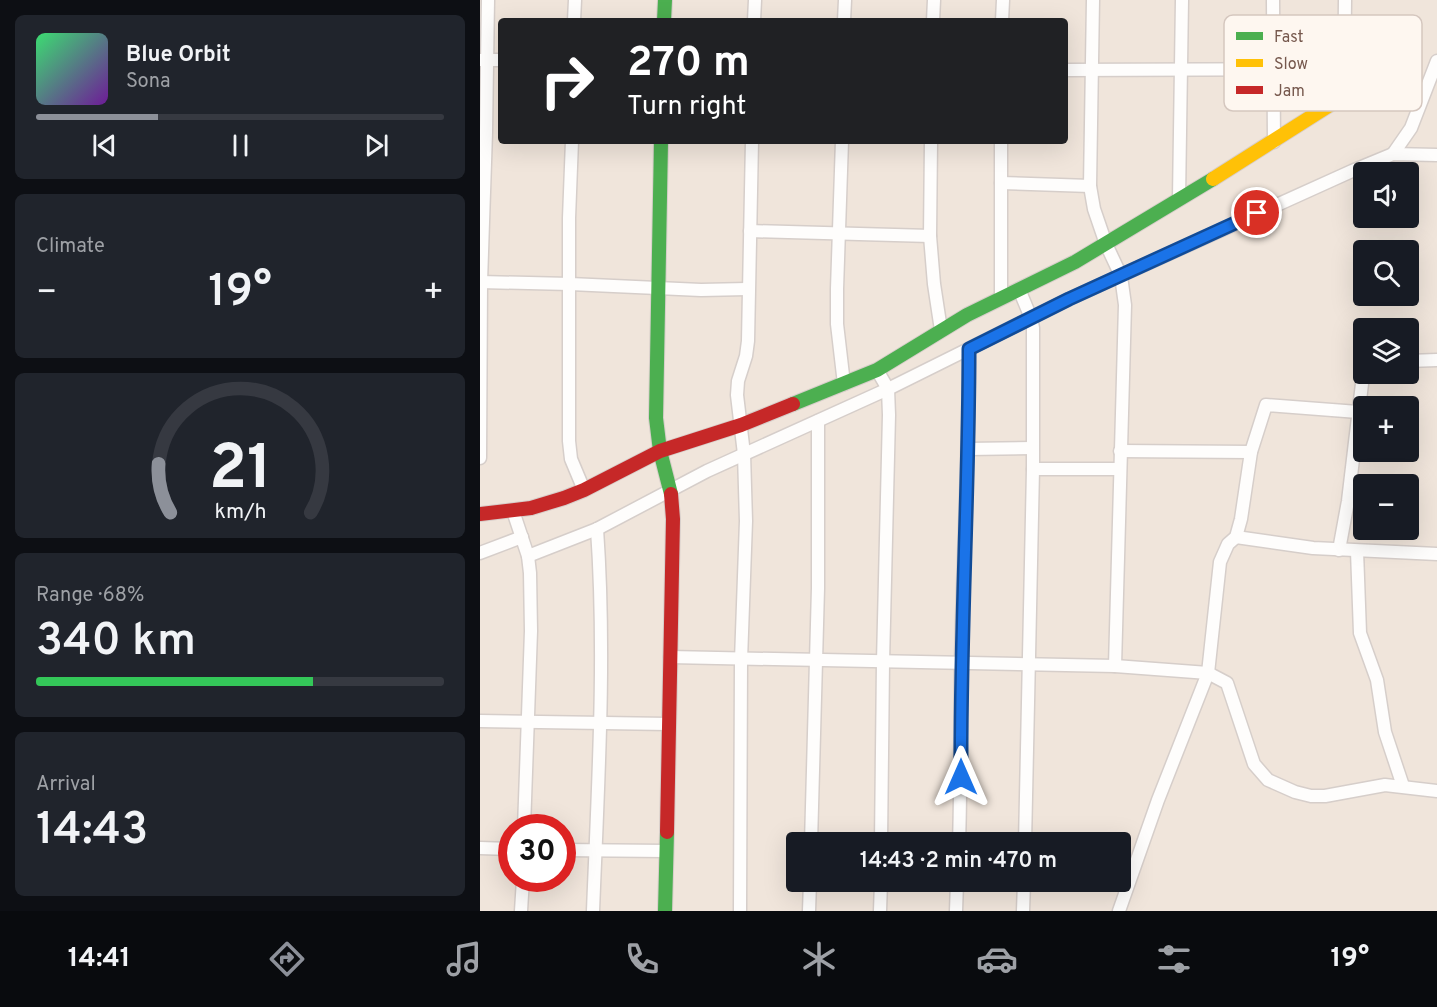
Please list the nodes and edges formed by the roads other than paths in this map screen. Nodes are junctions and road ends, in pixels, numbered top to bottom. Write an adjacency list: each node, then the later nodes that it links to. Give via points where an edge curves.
1 (488, 0): 16 (street)
2 (575, 0): 10 (street)
3 (665, 0): 11 (street)
4 (755, 0): 12 (street)
5 (845, 0): 13 (street)
6 (934, 0): 14 (street)
7 (1003, 0): 15 (street)
8 (1093, 0): 21 (street)
9 (1182, 0): 18 (street)
10 (574, 18)
11 (664, 18)
12 (754, 18)
13 (844, 18)
14 (933, 18)
15 (1002, 18)
16 (484, 60): 43 (street)
17 (1437, 62): 22 (street)
18 (1181, 69): 19 (street); 21 (street); 37 (street)
19 (1224, 69)
20 (1068, 70): 21 (street)
21 (1092, 70): 36 (street)
22 (1422, 102)
23 (1274, 111): 26 (street)
24 (1321, 111): 26 (street)
25 (1418, 111): 33 (street)
26 (1274, 142): 37 (street)
27 (572, 144): 44 (street)
28 (661, 144): 45 (street)
29 (752, 144): 38 (street)
30 (842, 144): 39 (street)
31 (931, 144): 40 (street)
32 (1001, 144): 35 (street)
33 (1394, 154): 34 (street); 42 (street)
34 (1437, 155)
35 (1000, 183): 36 (street); 48 (street)
36 (1090, 186): 41 (street)
37 (1179, 198): 41 (street)
38 (750, 231): 39 (street); 46 (street)
39 (840, 234): 40 (street); 55 (street)
40 (930, 236): 50 (street)
41 (1106, 244): 42 (street); 47 (street)
42 (1121, 276): 49 (street); 64 (street, via 1125,316)
43 (480, 282): 44 (street); 68 (street)
44 (570, 284): 45 (street); 71 (street, via 568,441)
45 (658, 289): 46 (street); 63 (street, via 655,399)
46 (747, 289): 60 (street, via 748,341 737,395)
47 (1019, 289): 48 (street); 49 (street)
48 (1001, 298): 50 (street)
49 (1031, 318): 51 (street); 61 (street)
50 (941, 330): 54 (street)
51 (969, 349): 56 (street); 62 (street)
52 (1437, 360): 53 (street)
53 (1419, 361)
54 (878, 370): 55 (street); 56 (street)
55 (839, 386): 57 (street); 60 (street)
56 (888, 389): 57 (street); 86 (street)
57 (841, 409): 59 (street)
58 (1353, 412): 65 (street, via 1266,405)
59 (818, 422): 66 (street); 85 (street)
60 (741, 425): 63 (street); 66 (street)
61 (1032, 448): 62 (street); 69 (street)
62 (968, 449): 87 (street)
63 (660, 451): 71 (street); 72 (street)
64 (1120, 451): 65 (street); 70 (street)
65 (1251, 452): 77 (street)
66 (744, 454): 72 (street); 84 (street)
67 (1353, 456): 78 (street)
68 (480, 458)
69 (1033, 469): 70 (street); 88 (street)
70 (1119, 469): 89 (street)
71 (584, 490): 73 (street)
72 (671, 490): 75 (street); 83 (street)
73 (513, 511): 74 (street); 76 (street)
74 (480, 514)
75 (597, 529): 82 (street); 93 (street, via 601,584)
76 (522, 537): 80 (street); 82 (street)
77 (1236, 537): 78 (street); 90 (street, via 1220,562)
78 (1339, 550): 79 (street)
79 (1357, 551): 81 (street); 95 (street, via 1358,623 1377,680 1385,732)
80 (480, 553)
81 (1437, 554)
82 (528, 556): 92 (street)
83 (670, 657): 84 (street); 94 (street)
84 (741, 660): 85 (street); 117 (street)
85 (815, 661): 86 (street); 100 (street)
86 (883, 662): 87 (street); 101 (street)
87 (961, 664): 88 (street); 102 (street)
88 (1028, 664): 89 (street); 103 (street)
89 (1114, 666): 90 (street)
90 (1208, 673): 95 (street, via 1227,683 1254,764 1268,780 1311,796 1369,786); 122 (street)
91 (480, 721): 92 (street)
92 (528, 722): 93 (street); 99 (street)
93 (599, 723): 94 (street); 107 (street)
94 (668, 724): 108 (street)
95 (1403, 786): 96 (street)
96 (1422, 790): 97 (street); 98 (street)
97 (1437, 791)
98 (1437, 800)
99 (525, 814)
100 (811, 832)
101 (881, 832)
102 (958, 832)
103 (1025, 832)
104 (480, 848): 105 (street)
105 (498, 849)
106 (576, 850): 107 (street)
107 (595, 850): 108 (street); 115 (street)
108 (666, 851): 116 (street)
109 (522, 892): 114 (street)
110 (810, 892): 118 (street)
111 (881, 892): 119 (street)
112 (957, 892): 120 (street)
113 (1024, 892): 121 (street)
114 (521, 911)
115 (593, 911)
116 (665, 911)
117 (740, 911)
118 (809, 911)
119 (880, 911)
120 (956, 911)
121 (1023, 911)
122 (1119, 911)

